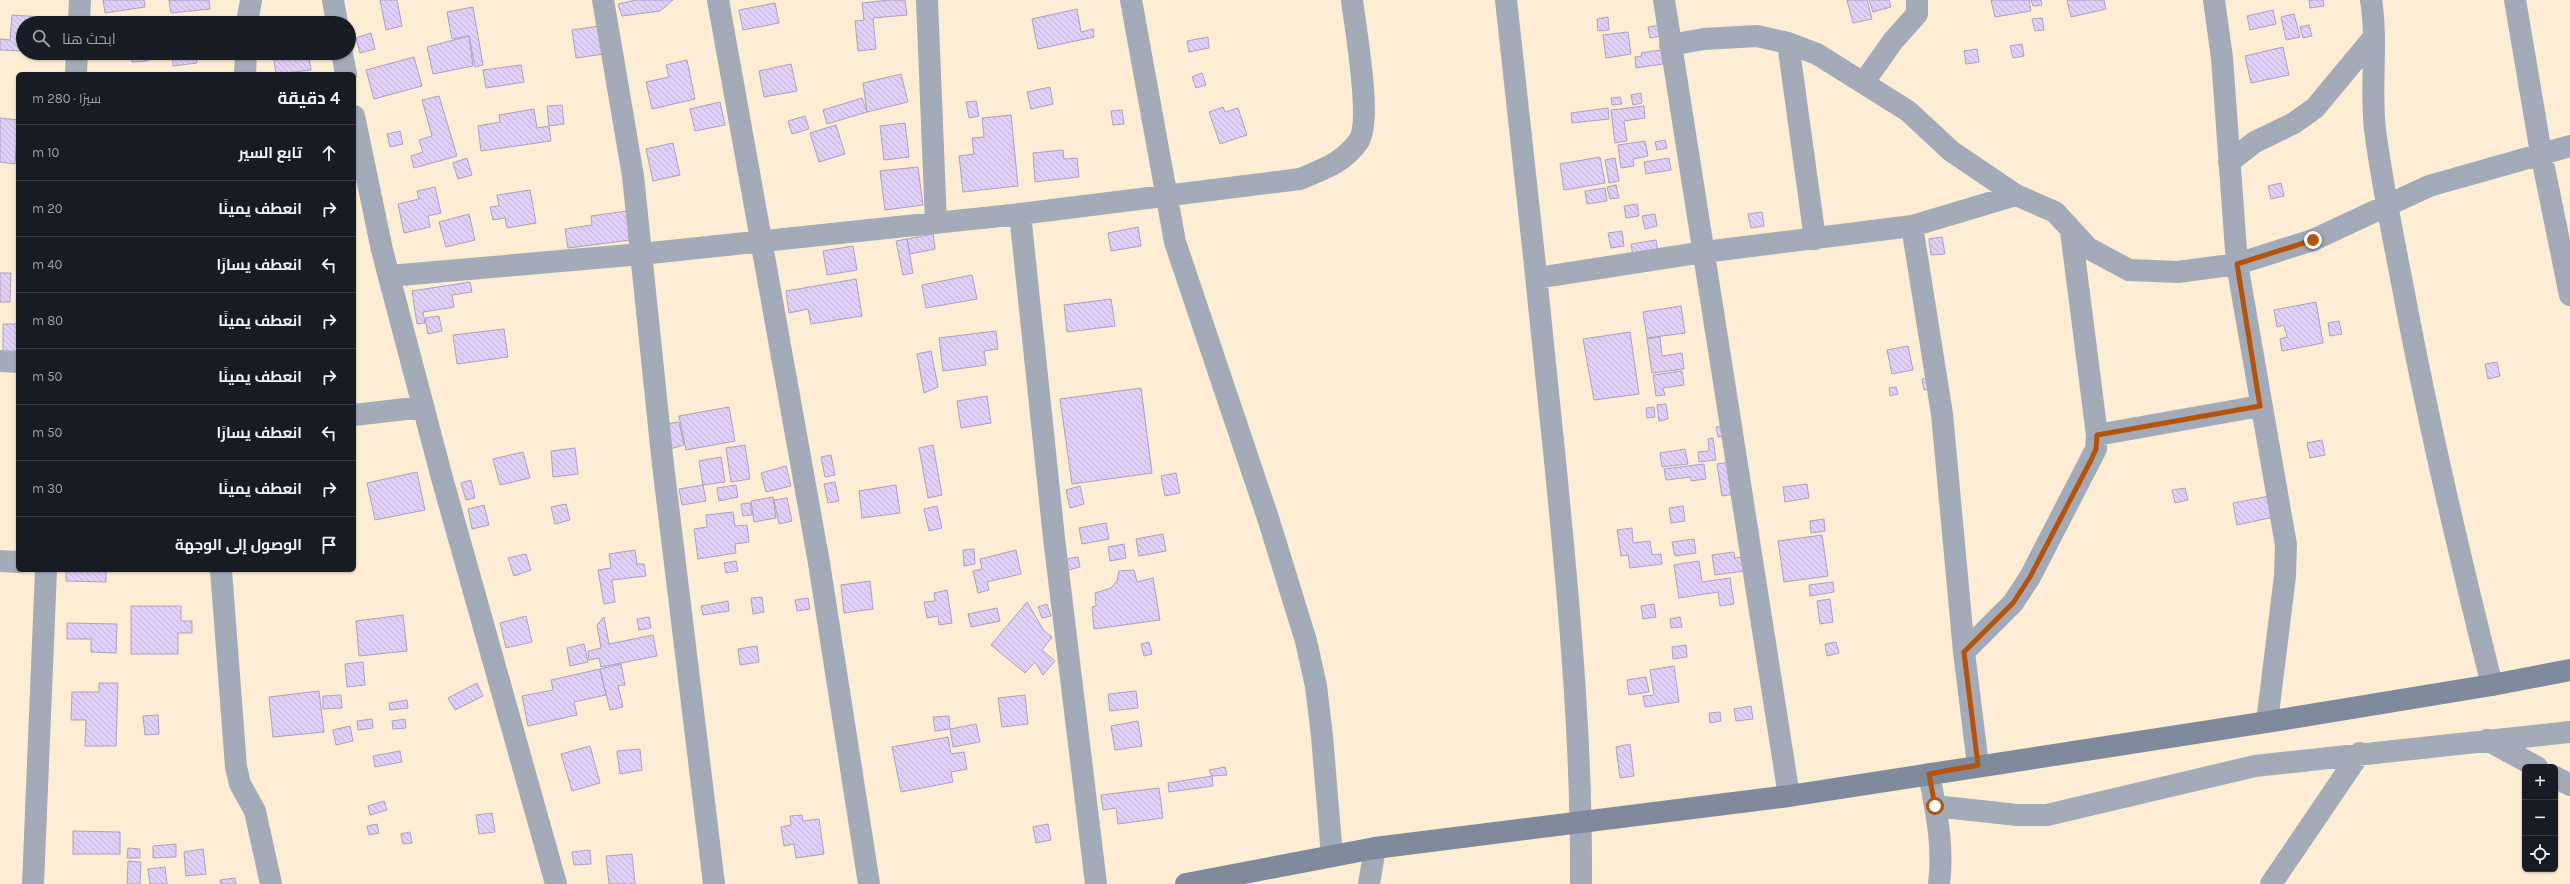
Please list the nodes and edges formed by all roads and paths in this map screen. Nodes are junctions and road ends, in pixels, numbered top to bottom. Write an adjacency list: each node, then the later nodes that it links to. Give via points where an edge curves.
1 (80, 0): 15 (street)
2 (251, 0): 16 (street)
3 (333, 0): 17 (street)
4 (603, 0): 42 (street, via 633,176)
5 (718, 0): 40 (street)
6 (927, 0): 36 (street)
7 (1131, 0): 33 (street)
8 (1352, 0): 33 (street, via 1365,110 1360,141 1338,163 1300,179)
9 (1506, 0): 45 (street)
10 (1664, 0): 20 (street)
11 (1917, 0): 27 (street, via 1917,14 1893,41)
12 (2214, 0): 31 (street, via 2222,58)
13 (2371, 0): 18 (street)
14 (2515, 0): 30 (street)
15 (79, 16)
16 (248, 16)
17 (336, 16)
18 (2374, 37): 31 (street, via 2315,108 2294,123 2255,142); 34 (street, via 2375,122)
19 (1788, 43): 20 (street, via 1751,36 1704,39); 27 (street, via 1828,59); 39 (street)
20 (1670, 45): 41 (street)
21 (77, 60): 24 (street)
22 (246, 60): 25 (street)
23 (343, 60): 26 (street)
24 (76, 72)
25 (245, 72)
26 (346, 72)
27 (1864, 82): 32 (street, via 1912,114 1951,151)
28 (356, 125): 44 (street)
29 (2570, 146): 30 (street)
30 (2541, 153): 34 (street, via 2456,177); 46 (street)
31 (2229, 162): 43 (street)
32 (2016, 195): 37 (street); 38 (street, via 2054,212)
33 (1166, 197): 35 (street); 73 (street, via 1186,281 1220,372 1306,641 1319,715)
34 (2387, 206): 43 (street, via 2313,240); 59 (street, via 2431,431)
35 (1020, 214): 36 (street); 80 (street, via 1054,538)
36 (936, 223): 40 (street)
37 (1912, 226): 39 (street); 57 (street, via 1941,406)
38 (2071, 231): 43 (street, via 2088,248 2129,270 2178,272); 52 (street)
39 (1815, 239): 41 (street)
40 (763, 241): 42 (street); 79 (street, via 819,563)
41 (1704, 252): 45 (street); 69 (street)
42 (640, 254): 44 (street); 78 (street, via 662,465)
43 (2237, 264): 49 (street)
44 (389, 276): 50 (street)
45 (1537, 278): 71 (street, via 1576,696)
46 (2570, 295)
47 (0, 361): 48 (street)
48 (16, 362)
49 (2260, 406): 52 (street); 60 (street, via 2282,519 2287,559)
50 (423, 407): 51 (street); 77 (street)
51 (356, 415)
52 (2097, 435): 57 (street, via 2096,449 2091,460 2030,577 2013,603)
53 (0, 561): 54 (street)
54 (16, 562)
55 (46, 572): 75 (street)
56 (221, 572): 76 (street, via 236,768 240,784 255,811)
57 (1964, 652): 65 (street)
58 (2570, 670): 59 (street)
59 (2492, 685): 60 (street)
60 (2267, 722): 65 (street)
61 (2570, 732): 62 (street)
62 (2486, 740): 63 (street); 64 (street)
63 (2360, 753): 70 (street, via 2255,766 2047,815 2017,815); 86 (street)
64 (2531, 764)
65 (1978, 765): 66 (street)
66 (1929, 774): 69 (street); 70 (street)
67 (2558, 778): 68 (street)
68 (2570, 785)
69 (1789, 796): 71 (street)
70 (1935, 806): 85 (street, via 1940,830 1942,866)
71 (1581, 822): 72 (street); 84 (street)
72 (1375, 848): 73 (street); 83 (street)
73 (1332, 856): 74 (street)
74 (1265, 870): 81 (street); 82 (street)
75 (33, 884)
76 (270, 884)
77 (556, 884)
78 (714, 884)
79 (868, 884)
80 (1096, 884)
81 (1186, 884)
82 (1249, 884)
83 (1369, 884)
84 (1581, 884)
85 (1939, 884)
86 (2271, 884)

